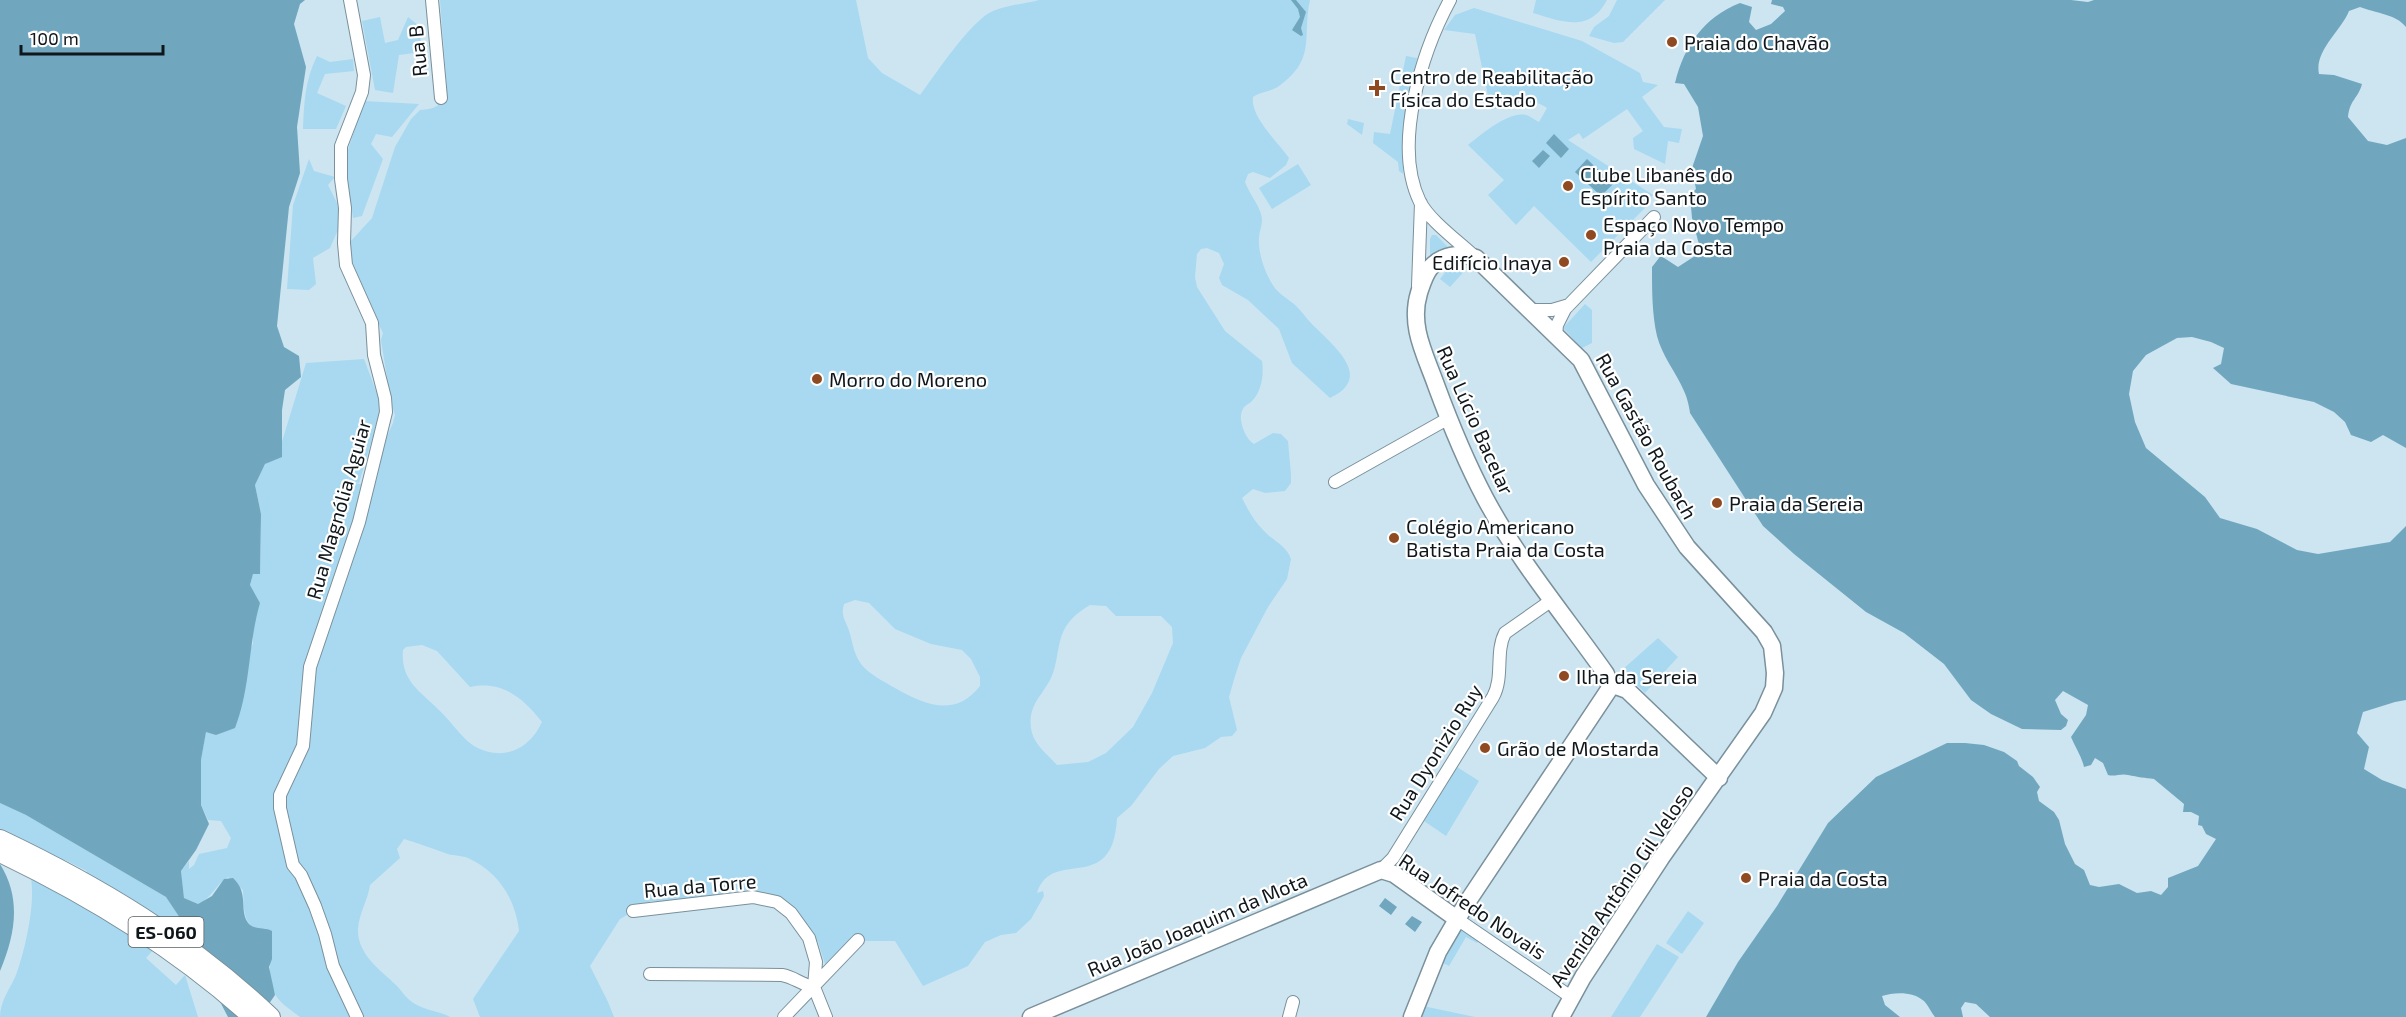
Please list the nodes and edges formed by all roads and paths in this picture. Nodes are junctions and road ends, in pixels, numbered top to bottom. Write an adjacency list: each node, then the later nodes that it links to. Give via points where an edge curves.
1 (350, 0): 29 (street, Rua Magnólia Aguiar, via 364,75 362,92 341,146 346,218 344,255 372,323 386,412 359,522 310,667 303,746 283,785 280,808 293,864 315,906 333,966)
2 (432, 0): 4 (street, Rua B)
3 (1450, 0): 5 (street, via 1429,46 1413,110 1409,165)
4 (441, 98)
5 (1421, 203): 7 (street, Rua Gastão Roubach); 8 (street, Rua Lúcio Bacelar)
6 (1654, 217): 9 (street)
7 (1476, 258): 8 (street, via 1457,255 1439,261 1426,274); 10 (street, Rua Gastão Roubach)
8 (1417, 300): 12 (street, Rua Lúcio Bacelar, via 1417,337)
9 (1569, 305): 10 (street); 11 (street, via 1559,320)
10 (1530, 310): 11 (street, Rua Gastão Roubach)
11 (1556, 335): 16 (street, Rua Gastão Roubach, via 1584,365 1647,485 1687,547 1764,632 1772,646 1775,673 1769,701)
12 (1449, 418): 13 (street); 14 (street, Rua Lúcio Bacelar, via 1486,500)
13 (1335, 482)
14 (1552, 600): 15 (street, Rua Lúcio Bacelar, via 1606,674); 19 (street, Rua Dyonizio Ruy, via 1505,633 1493,697 1393,858)
15 (1610, 688): 16 (street, via 1627,690); 21 (street)
16 (1719, 778): 25 (street, Avenida Antônio Gil Veloso, via 1661,858)
17 (0, 839): 28 (main road, ES-060, via 143,916 208,963)
18 (0, 854): 27 (main road, ES-060, via 128,922 200,973)
19 (1381, 870): 21 (street, Rua Jofredo Novais, via 1394,874); 32 (street, Rua João Joaquim da Mota)
20 (633, 911): 24 (street, Rua da Torre, via 753,897 777,902 792,913 809,938 816,963)
21 (1457, 919): 25 (street, Rua Jofredo Novais); 34 (street, via 1438,952)
22 (858, 940): 24 (street)
23 (650, 974): 24 (street, via 782,975)
24 (814, 987): 30 (street); 31 (street)
25 (1571, 997): 35 (street, Avenida Antônio Gil Veloso)
26 (1293, 1002): 33 (street)
27 (252, 1017)
28 (271, 1017)
29 (357, 1017)
30 (784, 1017)
31 (826, 1017)
32 (1031, 1017)
33 (1289, 1017)
34 (1412, 1017)
35 (1561, 1017)

